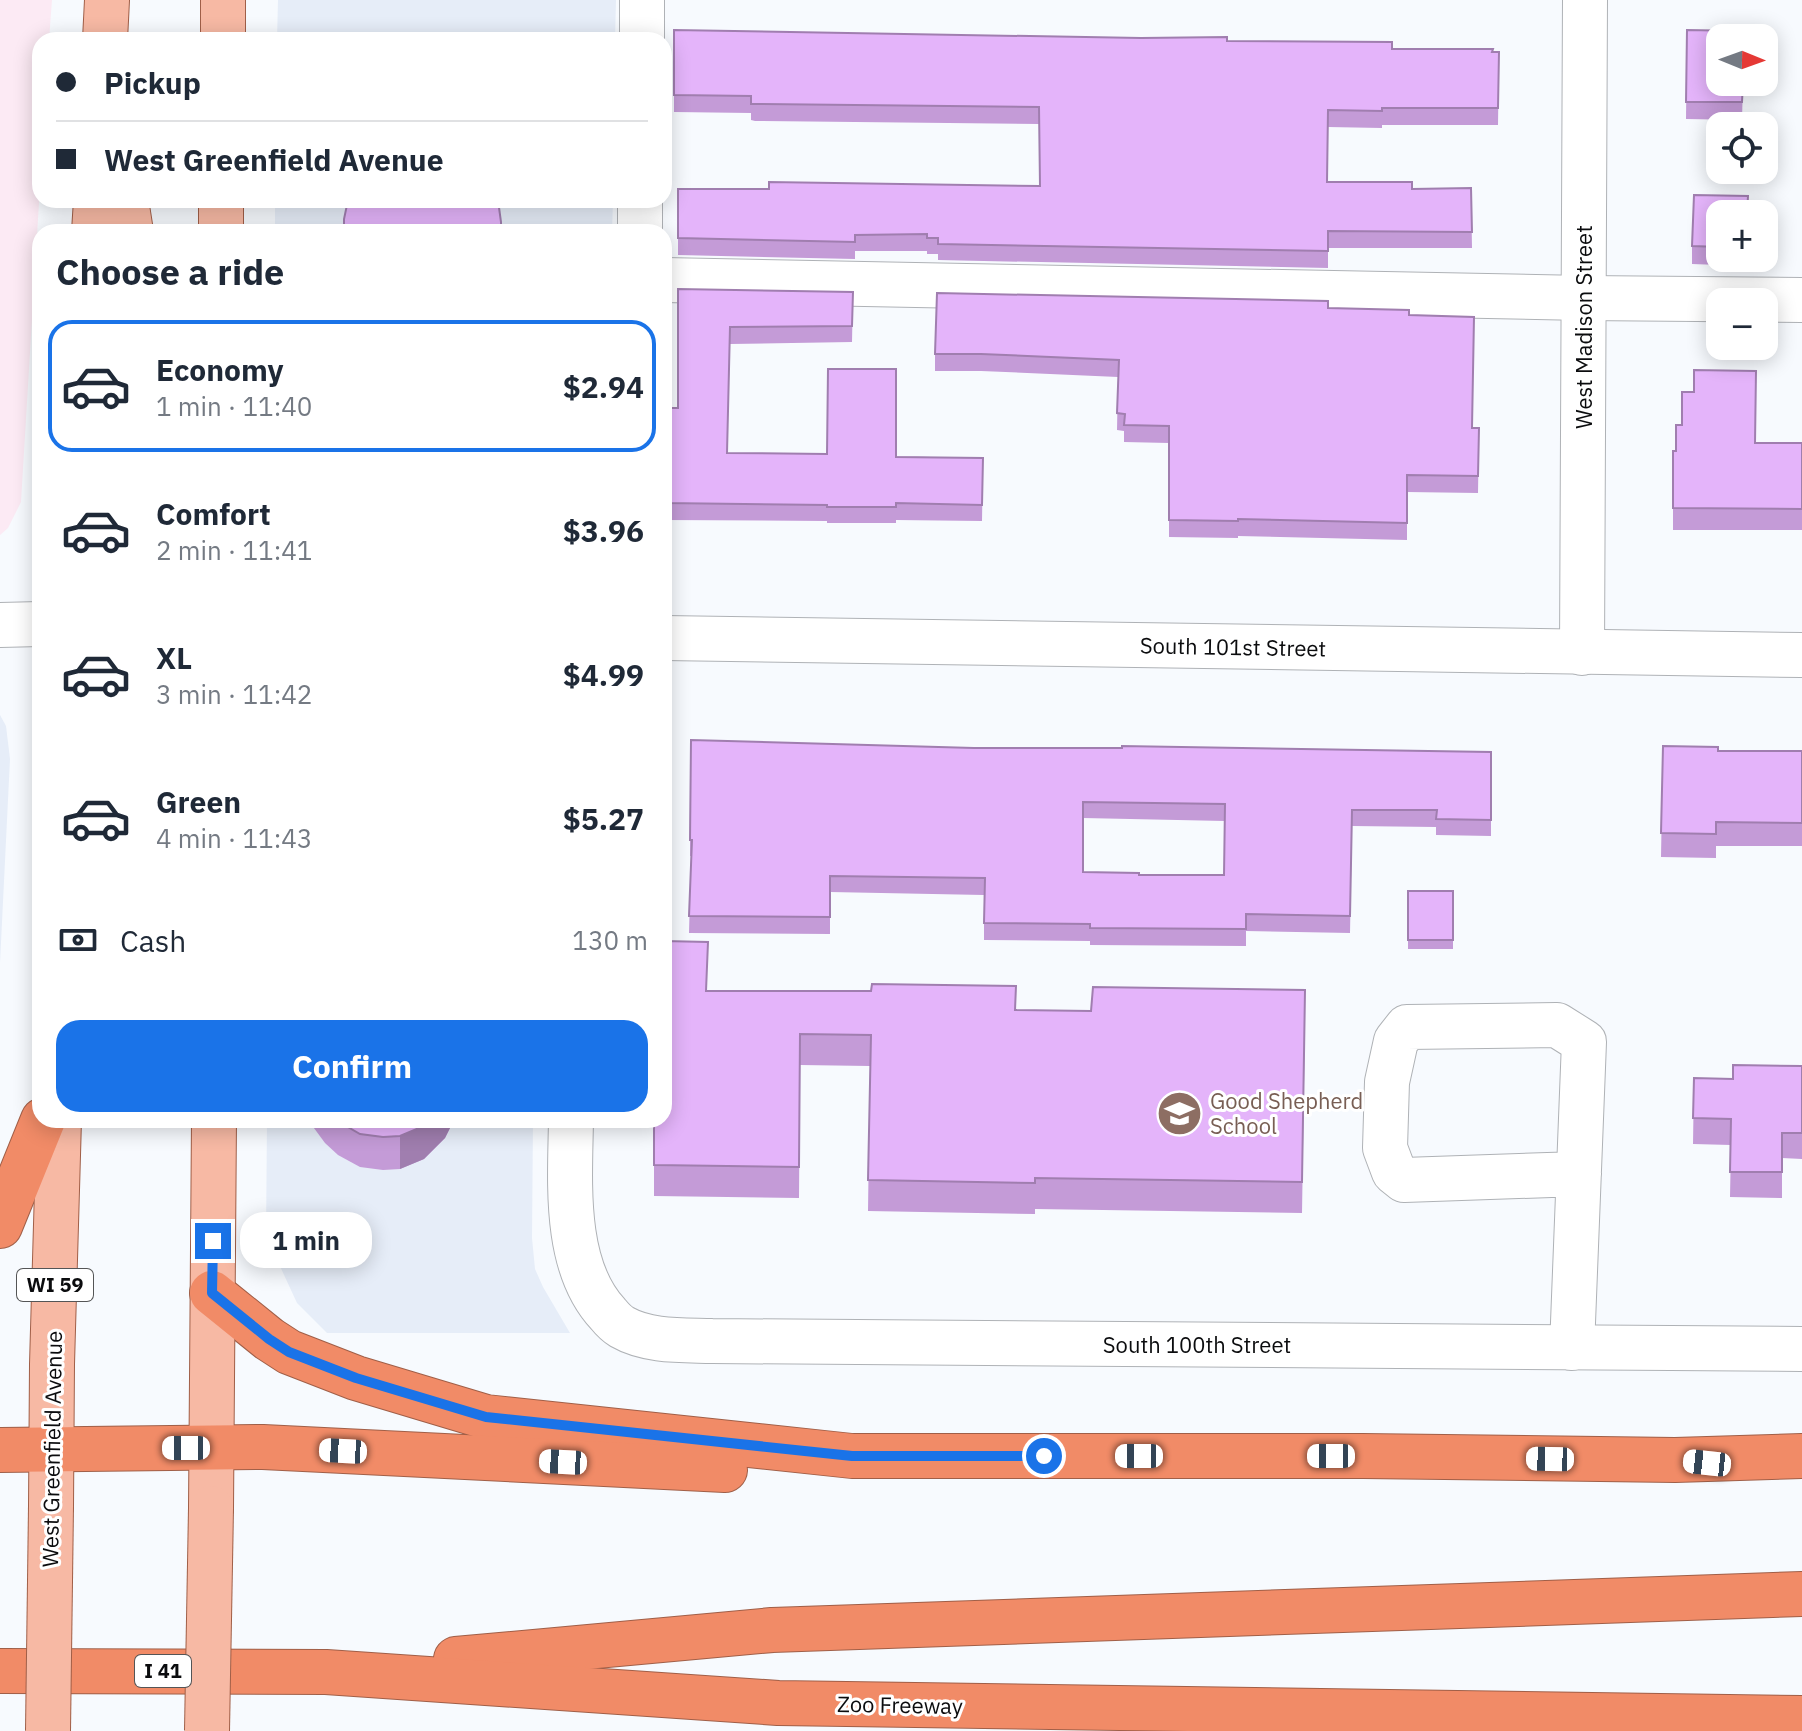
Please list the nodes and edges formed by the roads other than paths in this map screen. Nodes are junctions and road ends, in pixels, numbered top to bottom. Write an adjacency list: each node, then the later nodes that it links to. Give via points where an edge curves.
1 (107, 0): 5 (main road)
2 (223, 0): 6 (main road)
3 (642, 0): 7 (street)
4 (1585, 0): 9 (street, West Madison Street)
5 (105, 32)
6 (223, 32)
7 (642, 32)
8 (672, 280): 9 (street)
9 (1584, 298): 10 (street); 14 (street, West Madison Street)
10 (1802, 300)
11 (32, 624): 12 (street)
12 (0, 625)
13 (672, 638): 14 (street, South 101st Street)
14 (1582, 653): 15 (street, South 101st Street)
15 (1802, 655)
16 (40, 1128): 21 (highway)
17 (59, 1128): 26 (main road, West Greenfield Avenue / WI 59)
18 (214, 1128): 22 (main road)
19 (571, 1128): 23 (street, South 100th Street, via 570,1189 583,1269 602,1307 622,1327 647,1336 712,1341)
20 (1579, 1174): 20 (street, via 1404,1180 1394,1172 1385,1148 1387,1082 1396,1041 1407,1027 1557,1025 1584,1042); 23 (street)
21 (0, 1226)
22 (212, 1293): 25 (main road); 28 (highway, via 289,1352 486,1417)
23 (1572, 1348): 24 (street, South 100th Street)
24 (1802, 1349)
25 (212, 1448): 26 (highway); 28 (highway, via 752,1471); 37 (main road, bridge)
26 (52, 1449): 27 (highway); 36 (main road, West Greenfield Avenue / WI 59, bridge)
27 (0, 1450)
28 (852, 1456): 30 (highway)
29 (1802, 1456): 30 (highway)
30 (1675, 1460): 31 (highway)
31 (1802, 1473)
32 (1802, 1594): 34 (highway, via 772,1630)
33 (0, 1671): 34 (highway, Zoo Freeway / I 41)
34 (326, 1672): 35 (highway, Zoo Freeway / I 41, via 778,1703)
35 (1802, 1718)
36 (48, 1731)
37 (207, 1731)

